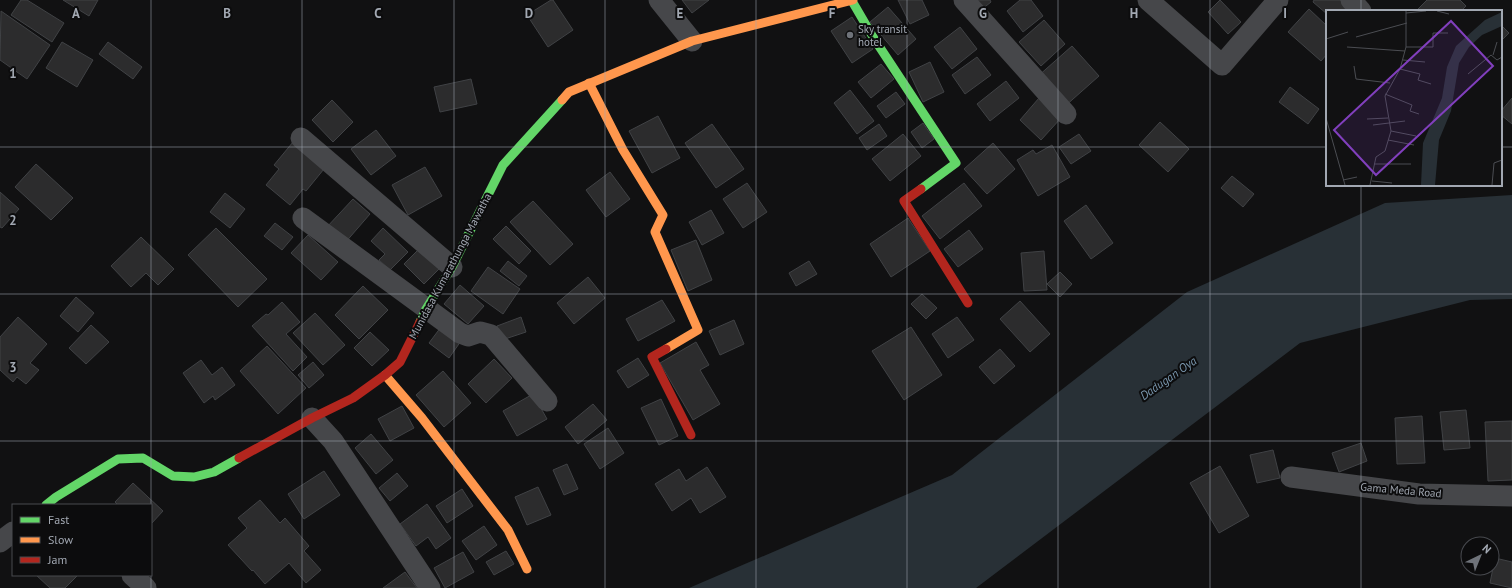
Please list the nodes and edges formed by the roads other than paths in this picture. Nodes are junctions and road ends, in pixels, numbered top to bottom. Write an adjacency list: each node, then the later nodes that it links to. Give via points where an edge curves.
1 (659, 0): 8 (street)
2 (853, 0): 8 (street, Munidasa Kumarathunga Mawatha); 14 (street, via 873,37 956,163 904,201)
3 (964, 0): 10 (street)
4 (1148, 0): 5 (street, via 1222,65)
5 (1278, 0)
6 (1351, 0): 7 (street)
7 (1361, 10)
8 (692, 41): 9 (street, Munidasa Kumarathunga Mawatha)
9 (589, 83): 13 (street, Munidasa Kumarathunga Mawatha, via 569,92 503,165); 19 (street, via 623,150 663,215 655,232 698,330 652,357)
10 (1066, 114)
11 (301, 138): 13 (street)
12 (304, 218): 15 (street)
13 (452, 267): 15 (street, Munidasa Kumarathunga Mawatha)
14 (968, 303)
15 (426, 309): 16 (street, Munidasa Kumarathunga Mawatha, via 400,362); 17 (street, via 460,333 468,336 480,332 491,335)
16 (386, 376): 18 (street, Munidasa Kumarathunga Mawatha, via 353,398); 25 (street, via 422,418 508,530)
17 (548, 401)
18 (312, 418): 22 (street, Munidasa Kumarathunga Mawatha, via 214,472 194,477 173,476 143,458 118,459); 28 (street, via 332,441)
19 (691, 435)
20 (1292, 477): 21 (street, Gama Meda Road, via 1419,494)
21 (1512, 496)
22 (55, 502)
23 (12, 533): 24 (street)
24 (0, 542)
25 (527, 569)
26 (133, 576): 27 (street)
27 (146, 588)
28 (430, 588)

